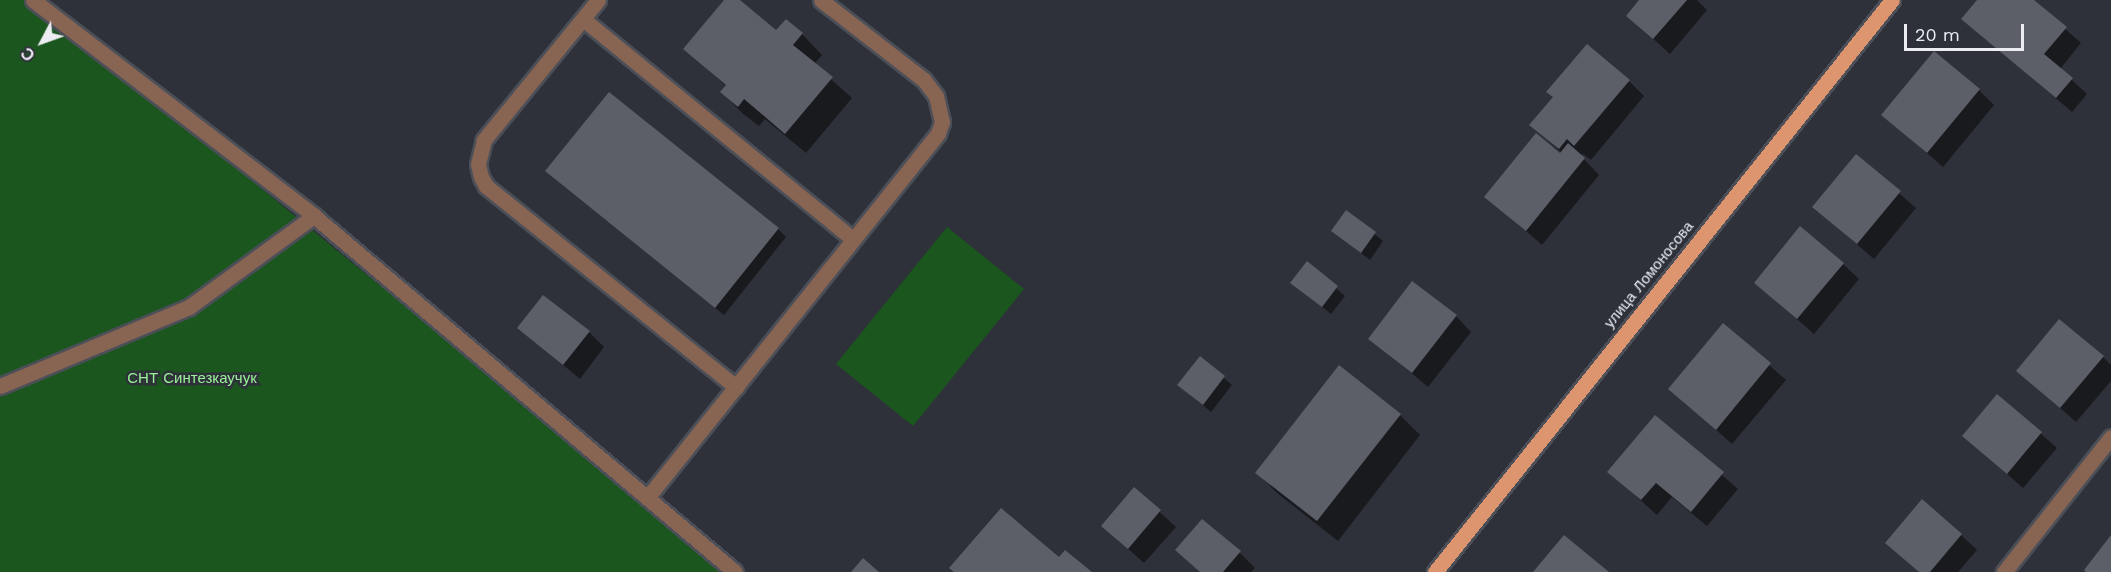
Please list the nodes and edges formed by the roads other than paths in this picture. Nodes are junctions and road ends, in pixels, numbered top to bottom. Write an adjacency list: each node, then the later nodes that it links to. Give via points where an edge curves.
1 (33, 0): 6 (street)
2 (598, 0): 5 (street)
3 (820, 0): 7 (street, via 924,81 936,96 942,122 938,134)
4 (1892, 0): 13 (main road, улица Ломоносова)
5 (583, 19): 7 (street); 9 (street, via 484,140 478,164 481,177 486,186)
6 (314, 216): 8 (street, via 189,307); 11 (street)
7 (853, 239): 9 (street)
8 (0, 386)
9 (736, 387): 11 (street)
10 (2111, 437): 14 (street)
11 (647, 498): 12 (street)
12 (735, 572)
13 (1435, 572)
14 (2004, 572)

